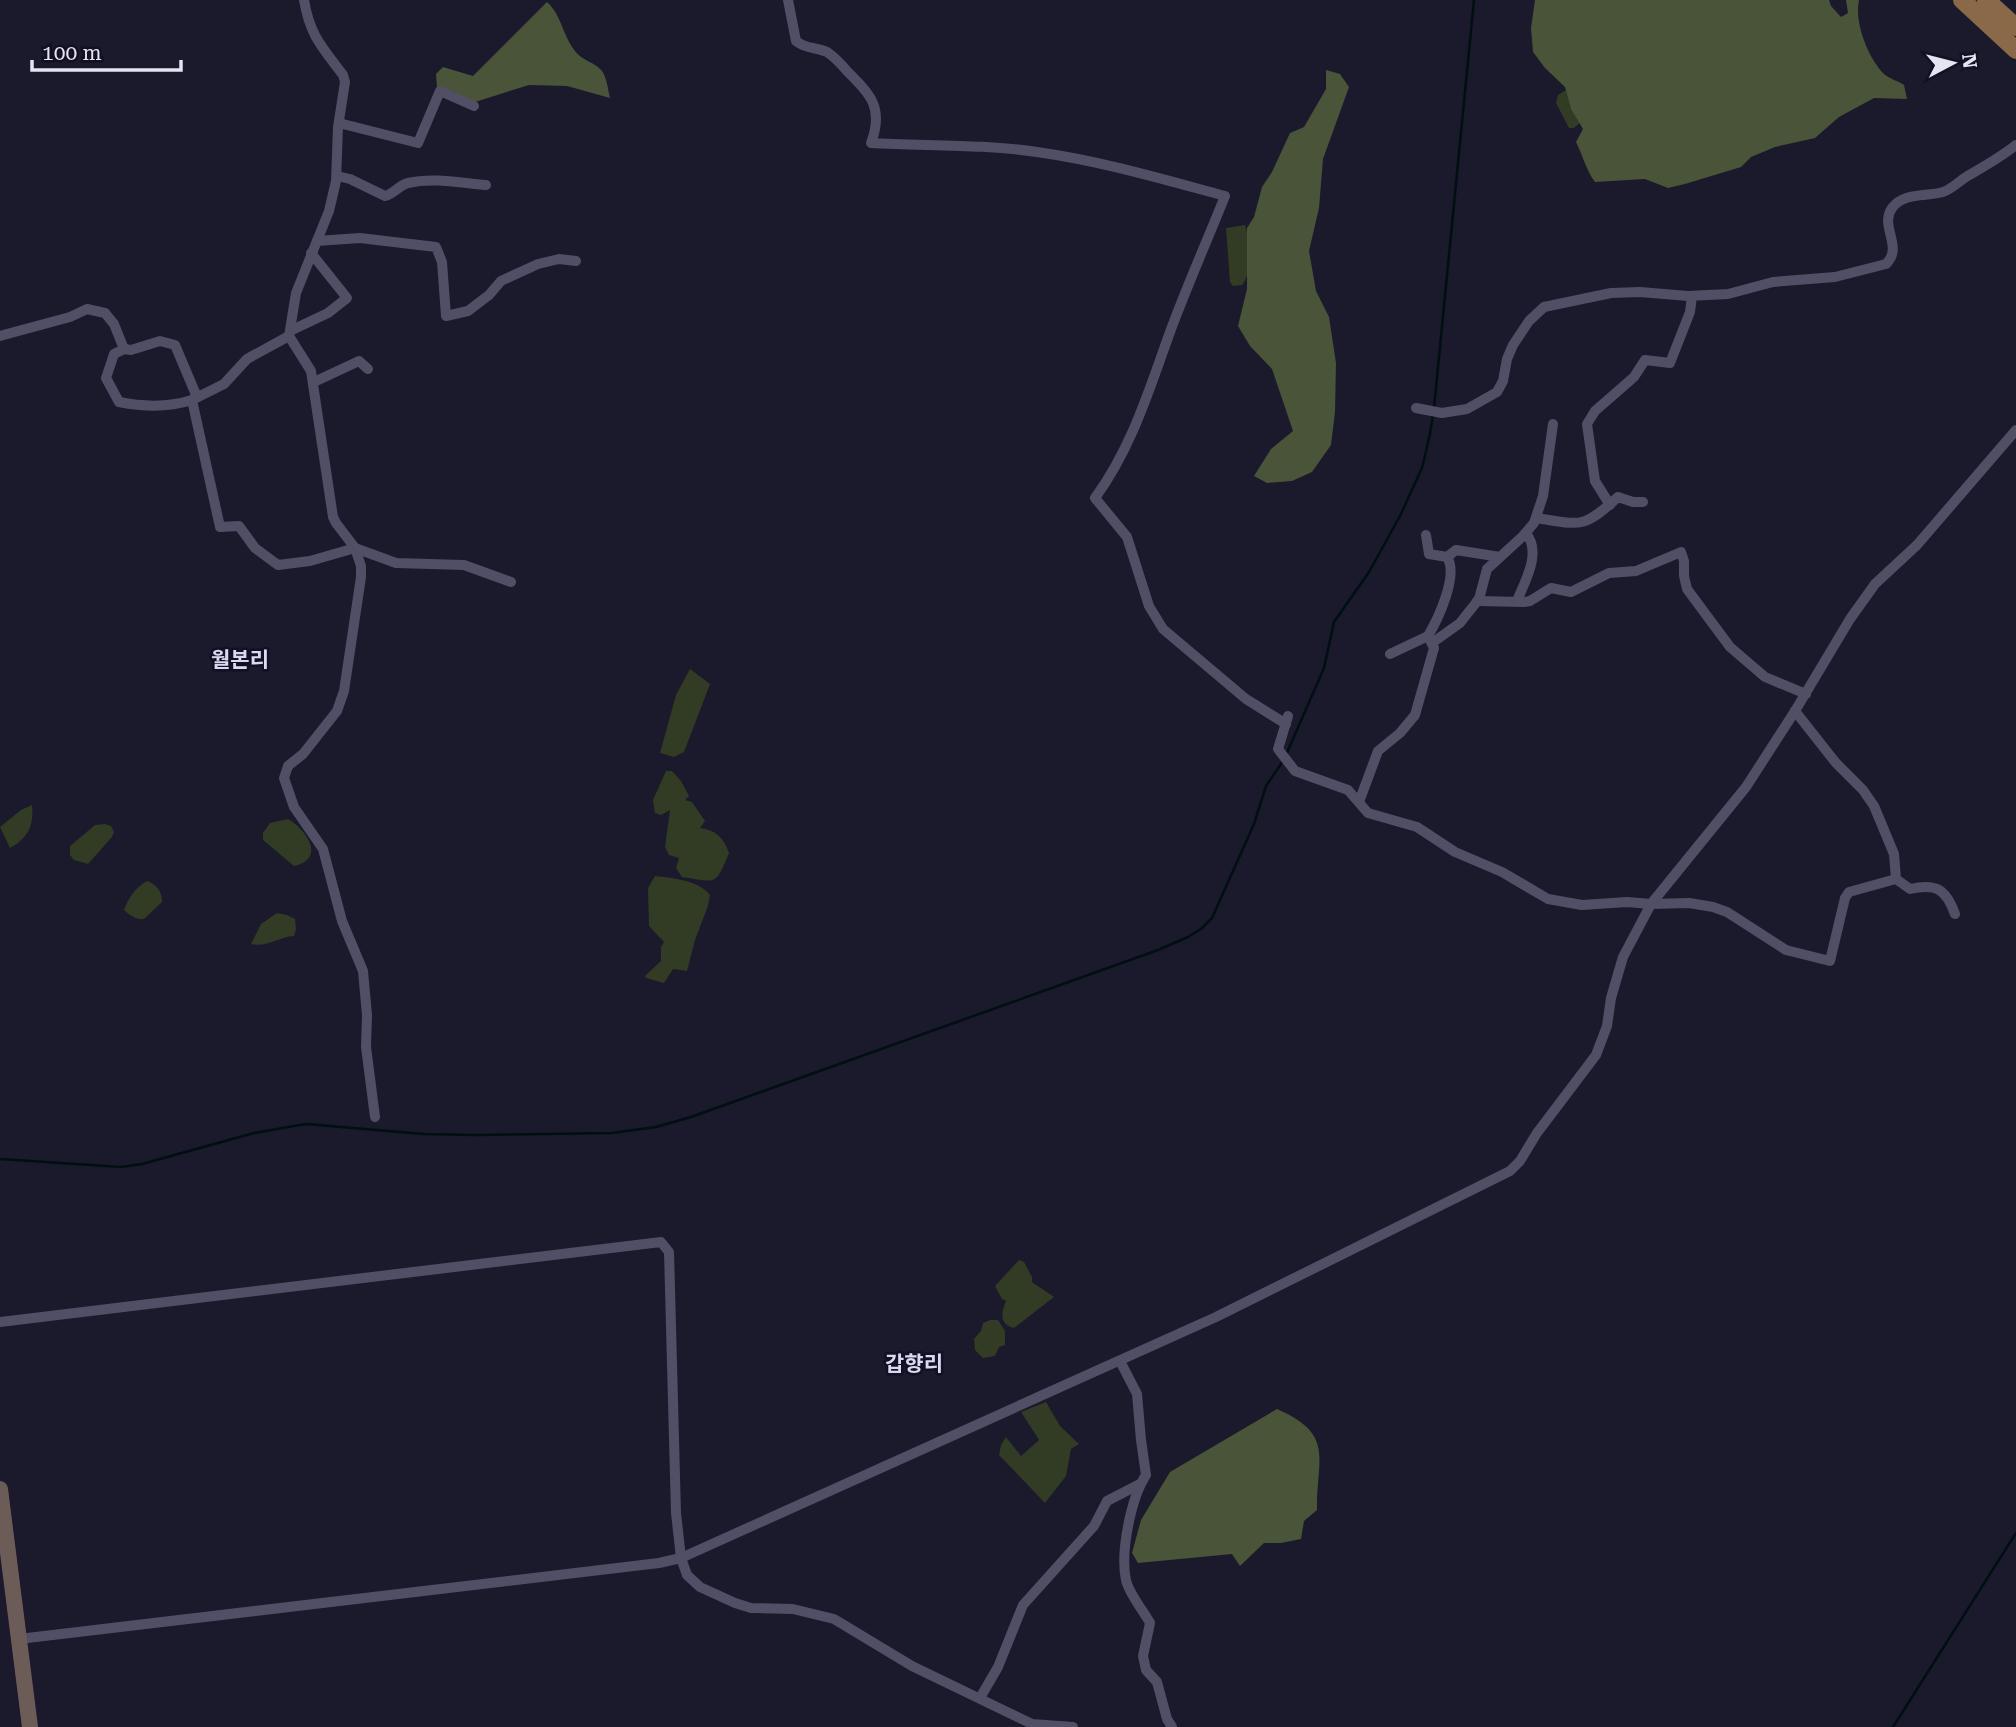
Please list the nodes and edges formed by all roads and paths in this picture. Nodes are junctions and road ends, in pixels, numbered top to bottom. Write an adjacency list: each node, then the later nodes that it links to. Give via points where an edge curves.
1 (304, 0): 8 (street, via 308,24 345,82)
2 (788, 0): 40 (street, via 796,41 834,57 872,98 877,128 871,143 1063,156 1225,196 1137,425 1095,498 1127,537 1149,606 1163,629 1246,699 1287,720 1278,745 1289,766 1348,790)
3 (1962, 0): 6 (main road)
4 (1986, 0): 5 (main road)
5 (2016, 27)
6 (2016, 50)
7 (474, 106): 8 (street, via 440,91 418,143)
8 (339, 123): 10 (street)
9 (2016, 145): 15 (street, via 1951,188 1905,198 1894,206 1888,221 1893,255 1886,264 1828,278)
10 (337, 176): 11 (street, via 385,196 405,183 438,180); 12 (street)
11 (485, 185)
12 (317, 241): 13 (street); 14 (street, via 360,238 436,247 442,262 446,316 468,310 501,281 538,264)
13 (311, 253): 16 (street, via 296,293); 16 (street, via 347,298)
14 (576, 261)
15 (1692, 296): 22 (street, via 1611,293 1544,307 1513,345 1497,392 1467,409 1442,413); 26 (street, via 1670,363 1646,360 1587,424 1595,481)
16 (289, 333): 20 (street); 21 (street, via 247,359 224,384)
17 (0, 336): 18 (street, via 87,309 105,313)
18 (124, 349): 21 (street, via 160,341 175,345); 21 (street, via 114,354 106,378 119,402 164,406)
19 (368, 369): 20 (street, via 359,361)
20 (314, 382): 30 (street, via 333,517)
21 (195, 398): 30 (street, via 220,527 239,526 255,548 278,565)
22 (1419, 409)
23 (1553, 425): 27 (street)
24 (2016, 430): 38 (street, via 1917,545 1875,584)
25 (1643, 502): 26 (street, via 1618,497)
26 (1610, 505): 27 (street, via 1585,522)
27 (1536, 518): 28 (street)
28 (1526, 533): 32 (street); 35 (street, via 1534,544 1533,553)
29 (1426, 535): 31 (street, via 1429,554)
30 (355, 548): 33 (street, via 396,563 464,565); 44 (street, via 361,577 344,691 337,711 288,766 284,778 294,807 323,849 342,921 363,971)
31 (1447, 557): 32 (street, via 1456,550); 36 (street, via 1449,588)
32 (1500, 557): 34 (street, via 1485,572)
33 (510, 582)
34 (1477, 601): 35 (street); 36 (street, via 1453,629)
35 (1517, 601): 38 (street, via 1530,601 1551,588 1571,592 1609,573 1636,571 1681,552 1687,589 1730,647 1765,677)
36 (1430, 639): 37 (street); 40 (street, via 1434,648 1415,715 1378,751)
37 (1390, 654)
38 (1806, 694): 39 (street)
39 (1795, 711): 41 (street, via 1874,806 1894,854); 42 (street, via 1732,806)
40 (1359, 802): 42 (street, via 1368,813 1417,827 1455,852 1548,899 1582,905)
41 (1896, 879): 42 (street, via 1846,894 1830,961 1786,950 1721,909 1689,903); 43 (street, via 1910,889 1936,887 1950,900)
42 (1651, 904): 46 (street, via 1623,957 1596,1055 1510,1171)
43 (1955, 914)
44 (375, 1116)
45 (0, 1322): 49 (street, via 660,1242 669,1252)
46 (1120, 1362): 47 (street, via 1137,1394 1146,1475); 49 (street)
47 (1140, 1484): 51 (street, via 1107,1501 1094,1527 1024,1605); 54 (street, via 1126,1543 1126,1582 1150,1623 1143,1656)
48 (0, 1489): 50 (street)
49 (681, 1558): 50 (street); 51 (street, via 687,1575 716,1596 751,1608 793,1609 834,1619 912,1666)
50 (19, 1639): 52 (street)
51 (980, 1698): 53 (street, via 1032,1724)
52 (30, 1727)
53 (1073, 1727)
54 (1172, 1727)

